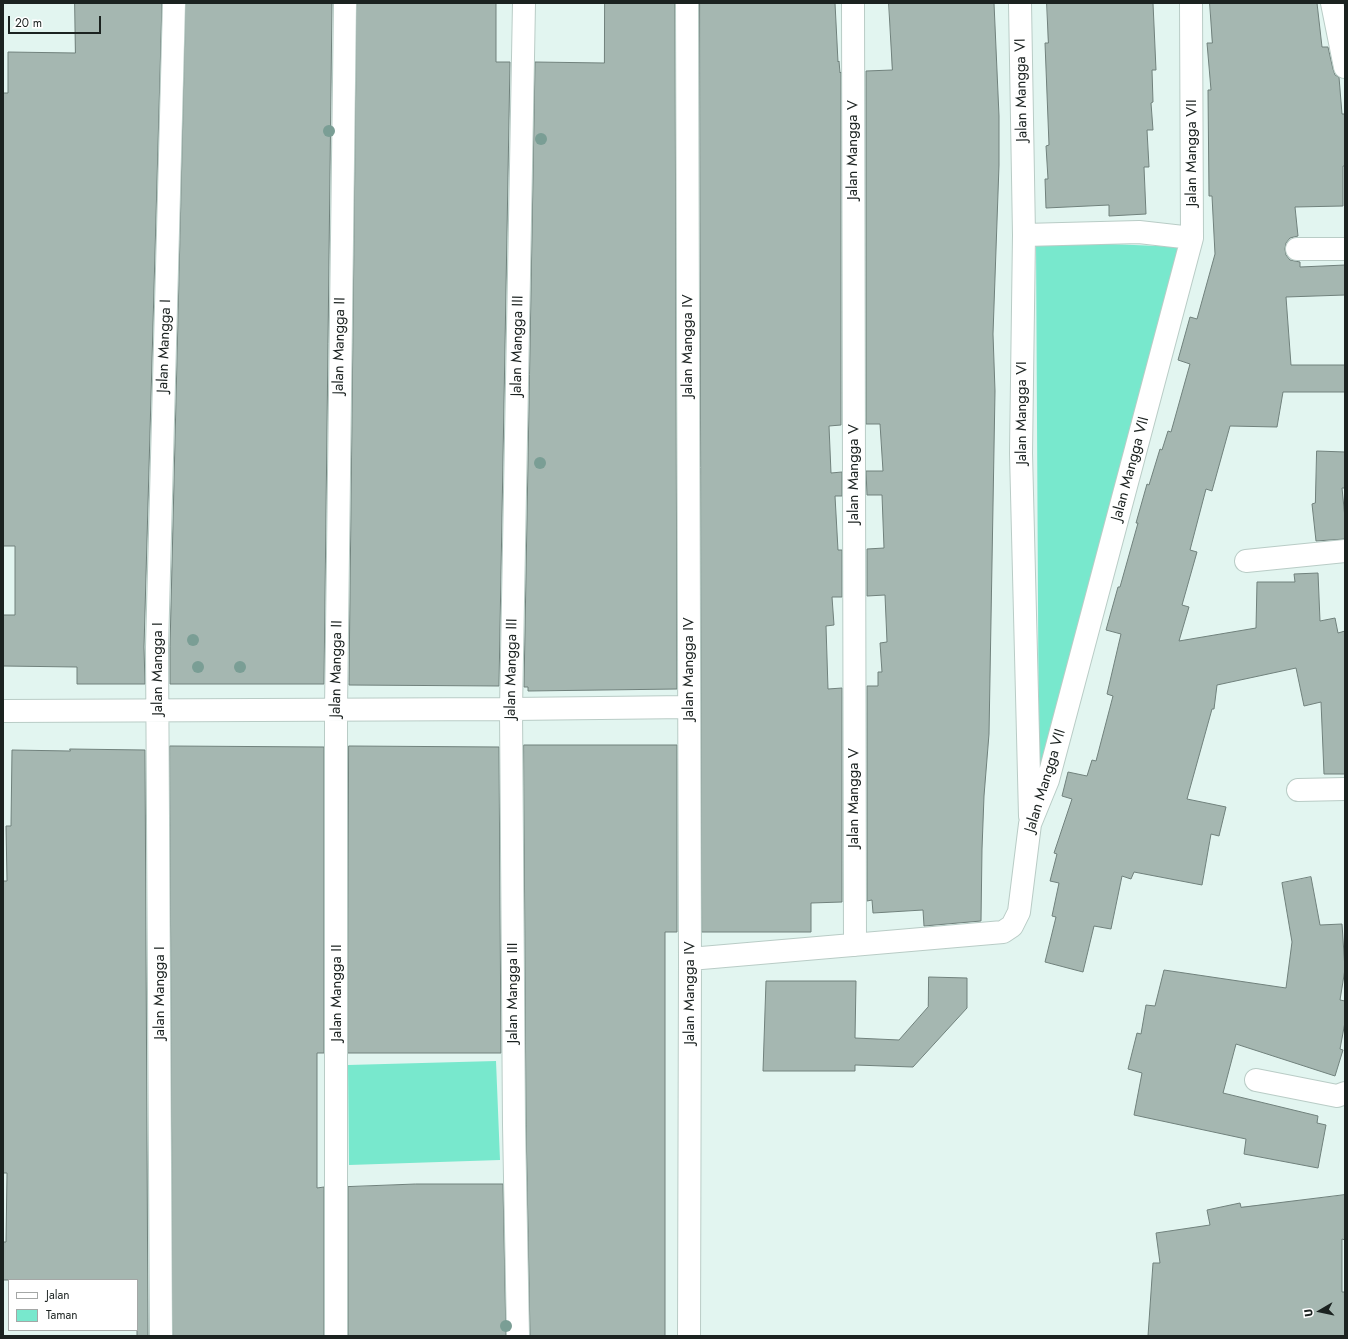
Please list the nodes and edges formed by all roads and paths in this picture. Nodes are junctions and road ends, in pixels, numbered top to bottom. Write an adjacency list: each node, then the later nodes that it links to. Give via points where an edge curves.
1 (174, 3): 19 (street, Jalan Mangga I)
2 (345, 3): 17 (street, Jalan Mangga II)
3 (524, 3): 18 (street, Jalan Mangga III)
4 (687, 3): 16 (street, Jalan Mangga IV)
5 (854, 3): 24 (street, Jalan Mangga V)
6 (1020, 3): 10 (street, Jalan Mangga VI)
7 (1192, 3): 11 (street, Jalan Mangga VII)
8 (1332, 3): 9 (street)
9 (1345, 67)
10 (1024, 235): 11 (street, via 1139,232); 23 (street, Jalan Mangga VI, via 1021,453)
11 (1192, 238): 23 (street, Jalan Mangga VII, via 1048,780)
12 (1297, 249): 13 (street)
13 (1345, 249)
14 (1345, 551): 15 (street)
15 (1246, 560)
16 (689, 707): 18 (street); 25 (street, Jalan Mangga IV)
17 (336, 709): 18 (street); 19 (street); 29 (street, Jalan Mangga II)
18 (511, 709): 30 (street, Jalan Mangga III)
19 (157, 710): 20 (street); 28 (street, Jalan Mangga I)
20 (3, 711)
21 (1345, 789): 22 (street)
22 (1298, 790)
23 (1030, 824): 24 (street, Jalan Mangga VII, via 1019,912 1012,926 1003,932)
24 (855, 945): 25 (street)
25 (690, 959): 31 (street, Jalan Mangga IV)
26 (1256, 1080): 27 (street, via 1337,1096)
27 (1345, 1093)
28 (161, 1336)
29 (336, 1336)
30 (518, 1336)
31 (689, 1336)

